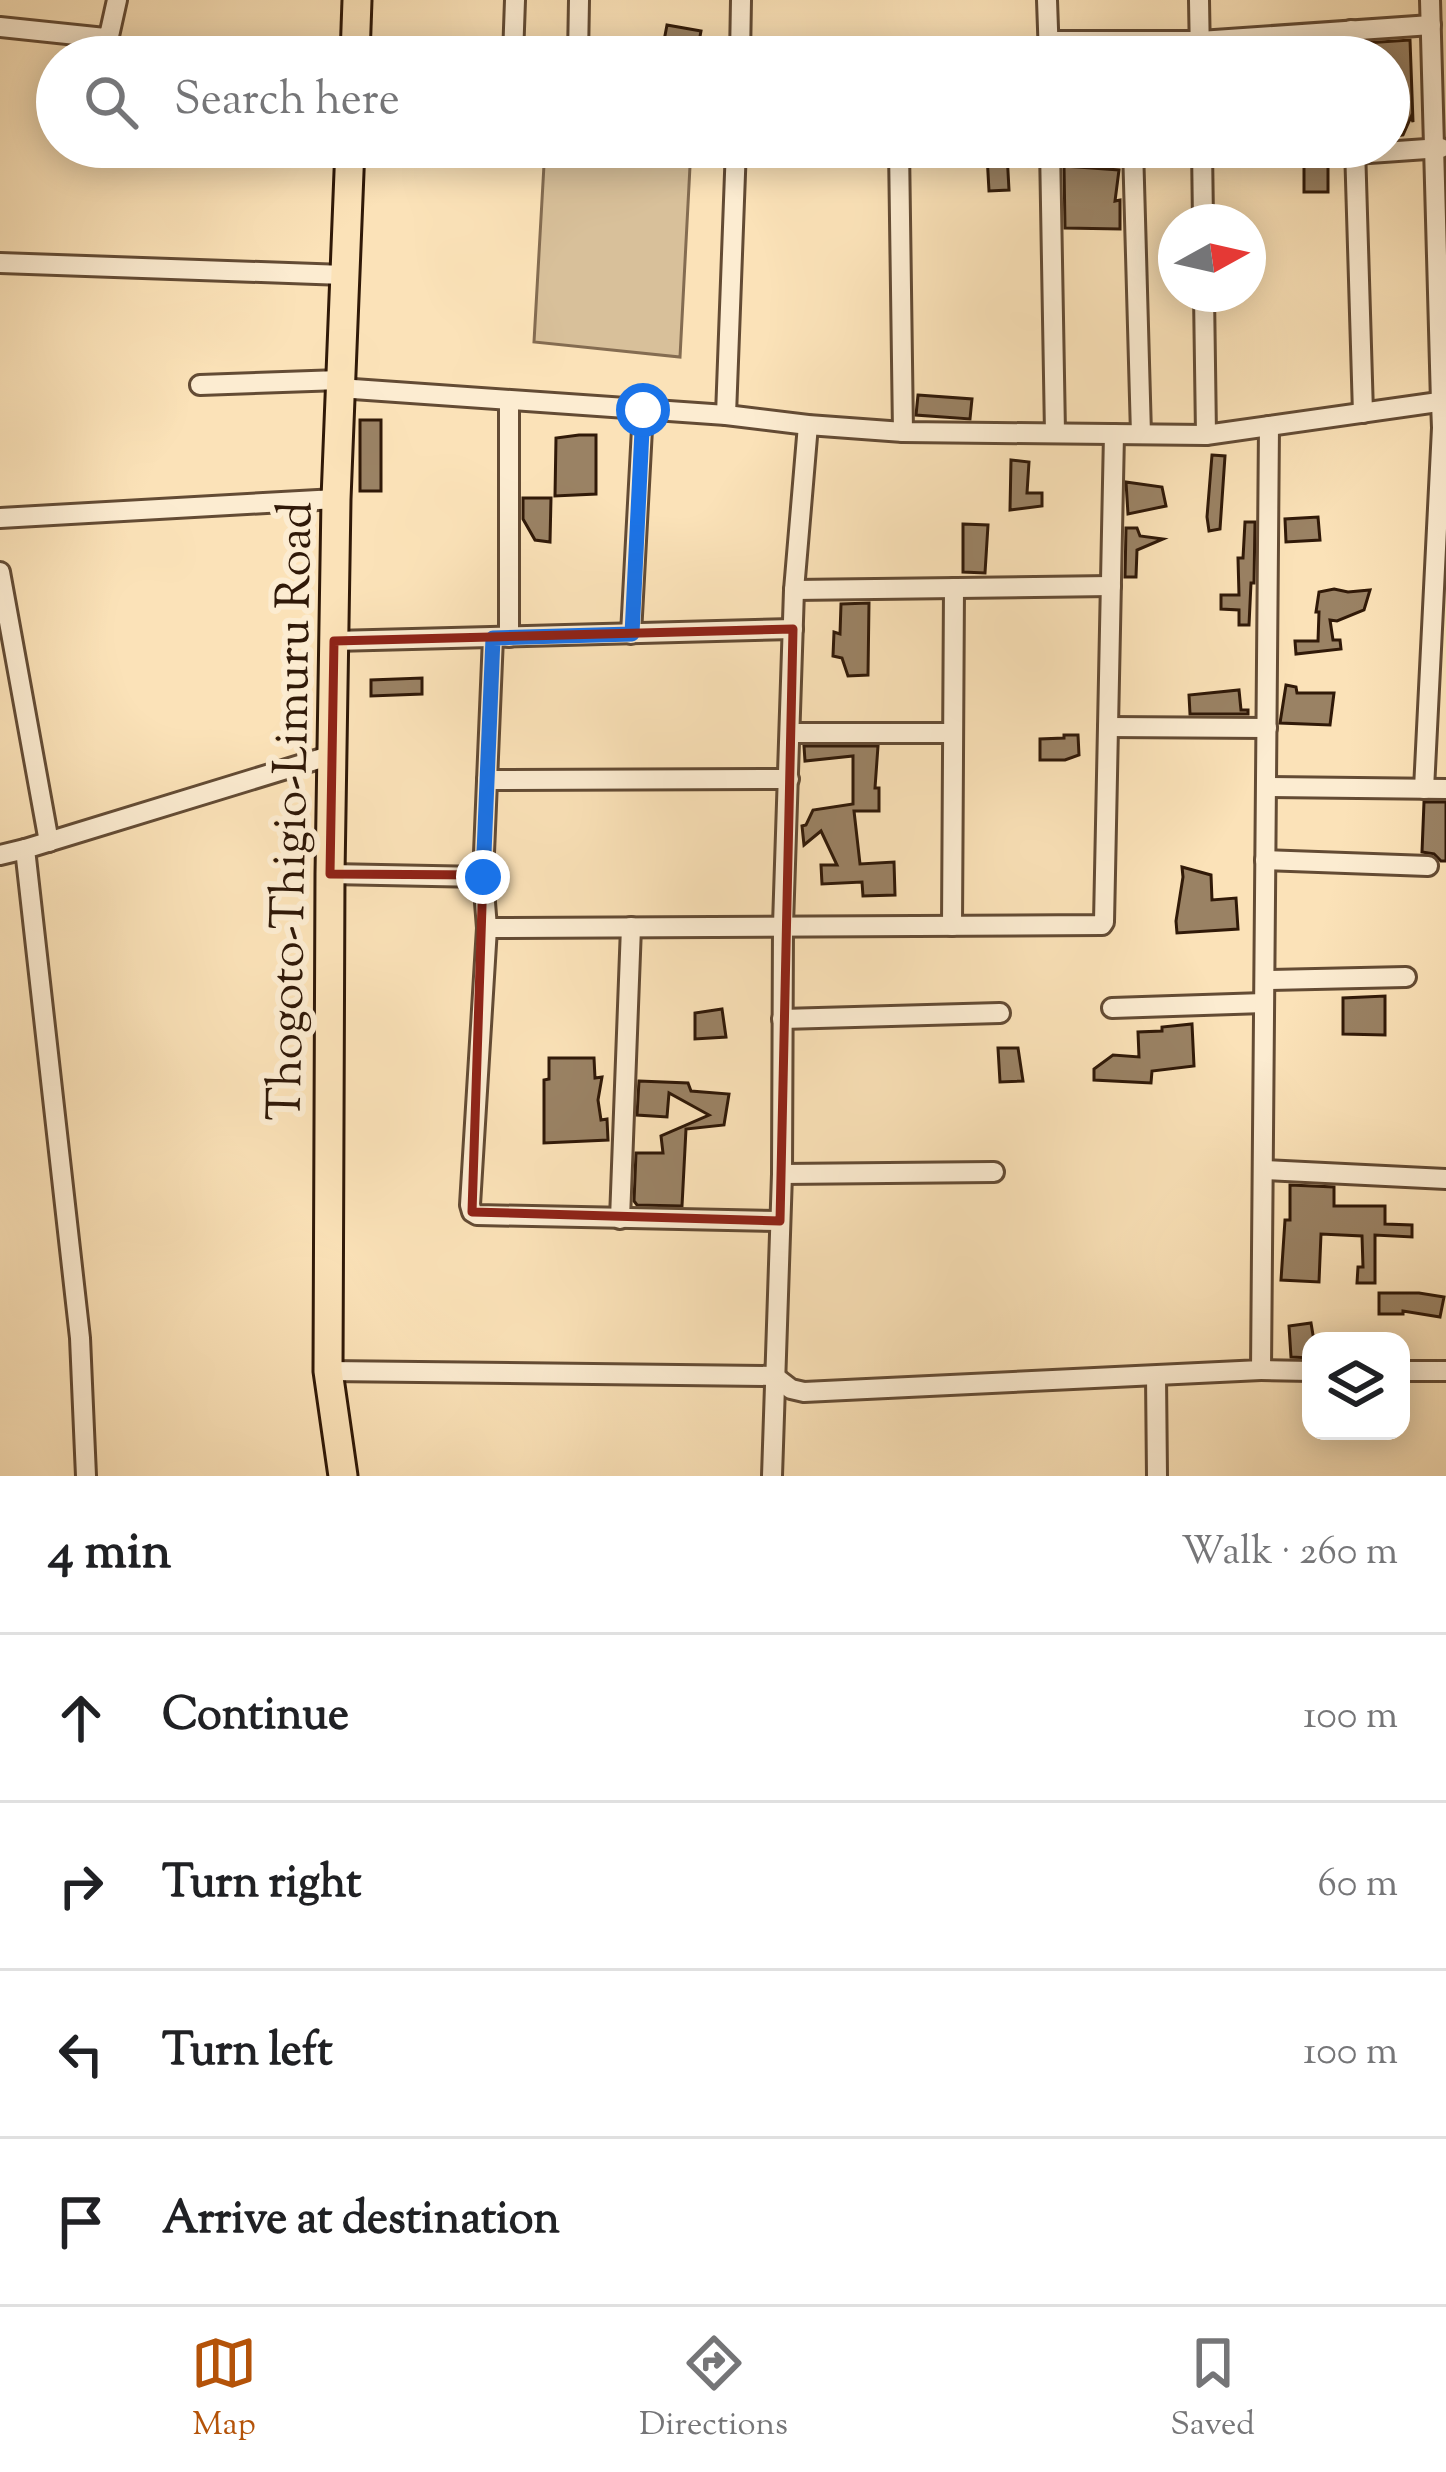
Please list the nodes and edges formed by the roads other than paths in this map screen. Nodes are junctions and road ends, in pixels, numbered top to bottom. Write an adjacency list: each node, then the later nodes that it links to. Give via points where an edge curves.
1 (117, 0): 13 (street)
2 (357, 0): 14 (highway)
3 (514, 0): 15 (street)
4 (579, 0): 16 (street)
5 (740, 0): 17 (street)
6 (1047, 0): 18 (street)
7 (1198, 0): 19 (street)
8 (1430, 0): 9 (street)
9 (1430, 25): 11 (street); 22 (street)
10 (0, 27): 12 (street)
11 (1351, 30): 20 (street); 21 (street)
12 (86, 36)
13 (110, 36)
14 (359, 36)
15 (513, 36)
16 (578, 36)
17 (740, 36)
18 (1048, 36)
19 (1199, 36)
20 (1303, 36)
21 (1351, 36)
22 (1440, 148): 23 (street); 38 (street)
23 (1410, 149)
24 (349, 168): 33 (highway, Thogoto-Thigio-Limuru Road)
25 (735, 168): 41 (street)
26 (899, 168): 44 (street)
27 (1050, 168): 45 (street)
28 (1134, 168): 47 (street)
29 (1202, 168): 31 (street)
30 (1356, 168): 40 (street)
31 (1203, 204)
32 (0, 263): 33 (street)
33 (344, 275): 35 (highway, Thogoto-Thigio-Limuru Road)
34 (1204, 312): 49 (street)
35 (339, 384): 36 (street); 37 (street); 50 (highway, Thogoto-Thigio-Limuru Road)
36 (200, 385)
37 (508, 401): 39 (street); 58 (street)
38 (1444, 401): 40 (street); 48 (street)
39 (643, 410): 41 (street); 57 (street)
40 (1363, 413): 43 (street)
41 (726, 415): 42 (street)
42 (808, 425): 44 (street); 55 (street)
43 (1269, 426): 49 (street); 64 (street)
44 (903, 432): 45 (street)
45 (1054, 434): 46 (street)
46 (1114, 434): 47 (street); 53 (street)
47 (1141, 434): 49 (street)
48 (1444, 434): 71 (street)
49 (1206, 435)
50 (336, 499): 51 (street); 59 (highway, Thogoto-Thigio-Limuru Road)
51 (0, 518)
52 (0, 572): 60 (street)
53 (1111, 586): 54 (street); 63 (street)
54 (954, 588): 55 (street); 66 (street)
55 (794, 590): 56 (street)
56 (793, 629): 57 (street); 65 (street)
57 (632, 634): 58 (street)
58 (501, 637): 59 (street); 69 (street)
59 (334, 641): 67 (highway, Thogoto-Thigio-Limuru Road)
60 (8, 649): 61 (street)
61 (23, 692): 62 (street); 73 (street)
62 (0, 693)
63 (1108, 728): 64 (street); 81 (street, via 1102,925)
64 (1267, 728): 70 (street)
65 (790, 733): 66 (street); 68 (street)
66 (953, 733): 81 (street)
67 (332, 754): 73 (street); 78 (highway, Thogoto-Thigio-Limuru Road)
68 (789, 779): 69 (street); 80 (street)
69 (487, 780): 79 (street)
70 (1266, 787): 71 (street); 76 (street)
71 (1424, 789): 72 (street)
72 (1446, 789)
73 (49, 842): 74 (street)
74 (25, 849): 75 (street); 103 (street, via 80,1338)
75 (0, 855)
76 (1265, 860): 77 (street); 85 (street)
77 (1428, 866)
78 (330, 874): 79 (street); 97 (highway, Thogoto-Thigio-Limuru Road)
79 (483, 877): 83 (street)
80 (783, 925): 81 (street); 82 (street); 89 (street)
81 (952, 926)
82 (631, 927): 83 (street); 94 (street)
83 (487, 928): 94 (street, via 472,1212)
84 (1406, 977): 85 (street)
85 (1264, 980): 86 (street)
86 (1264, 1003): 87 (street); 90 (street)
87 (1112, 1008)
88 (1000, 1013): 89 (street)
89 (782, 1019): 92 (street)
90 (1263, 1170): 93 (street); 96 (street)
91 (994, 1172): 92 (street)
92 (782, 1174): 95 (street)
93 (1446, 1179)
94 (620, 1219): 95 (street)
95 (780, 1221): 101 (street)
96 (1261, 1370): 98 (street); 102 (street)
97 (328, 1371): 101 (street); 104 (highway, Thogoto-Thigio-Limuru Road)
98 (1302, 1371)
99 (1410, 1371): 100 (street)
100 (1446, 1371)
101 (774, 1376): 102 (street, via 804,1392); 105 (street)
102 (1156, 1376): 106 (street)
103 (86, 1476)
104 (343, 1476)
105 (772, 1476)
106 (1157, 1476)

